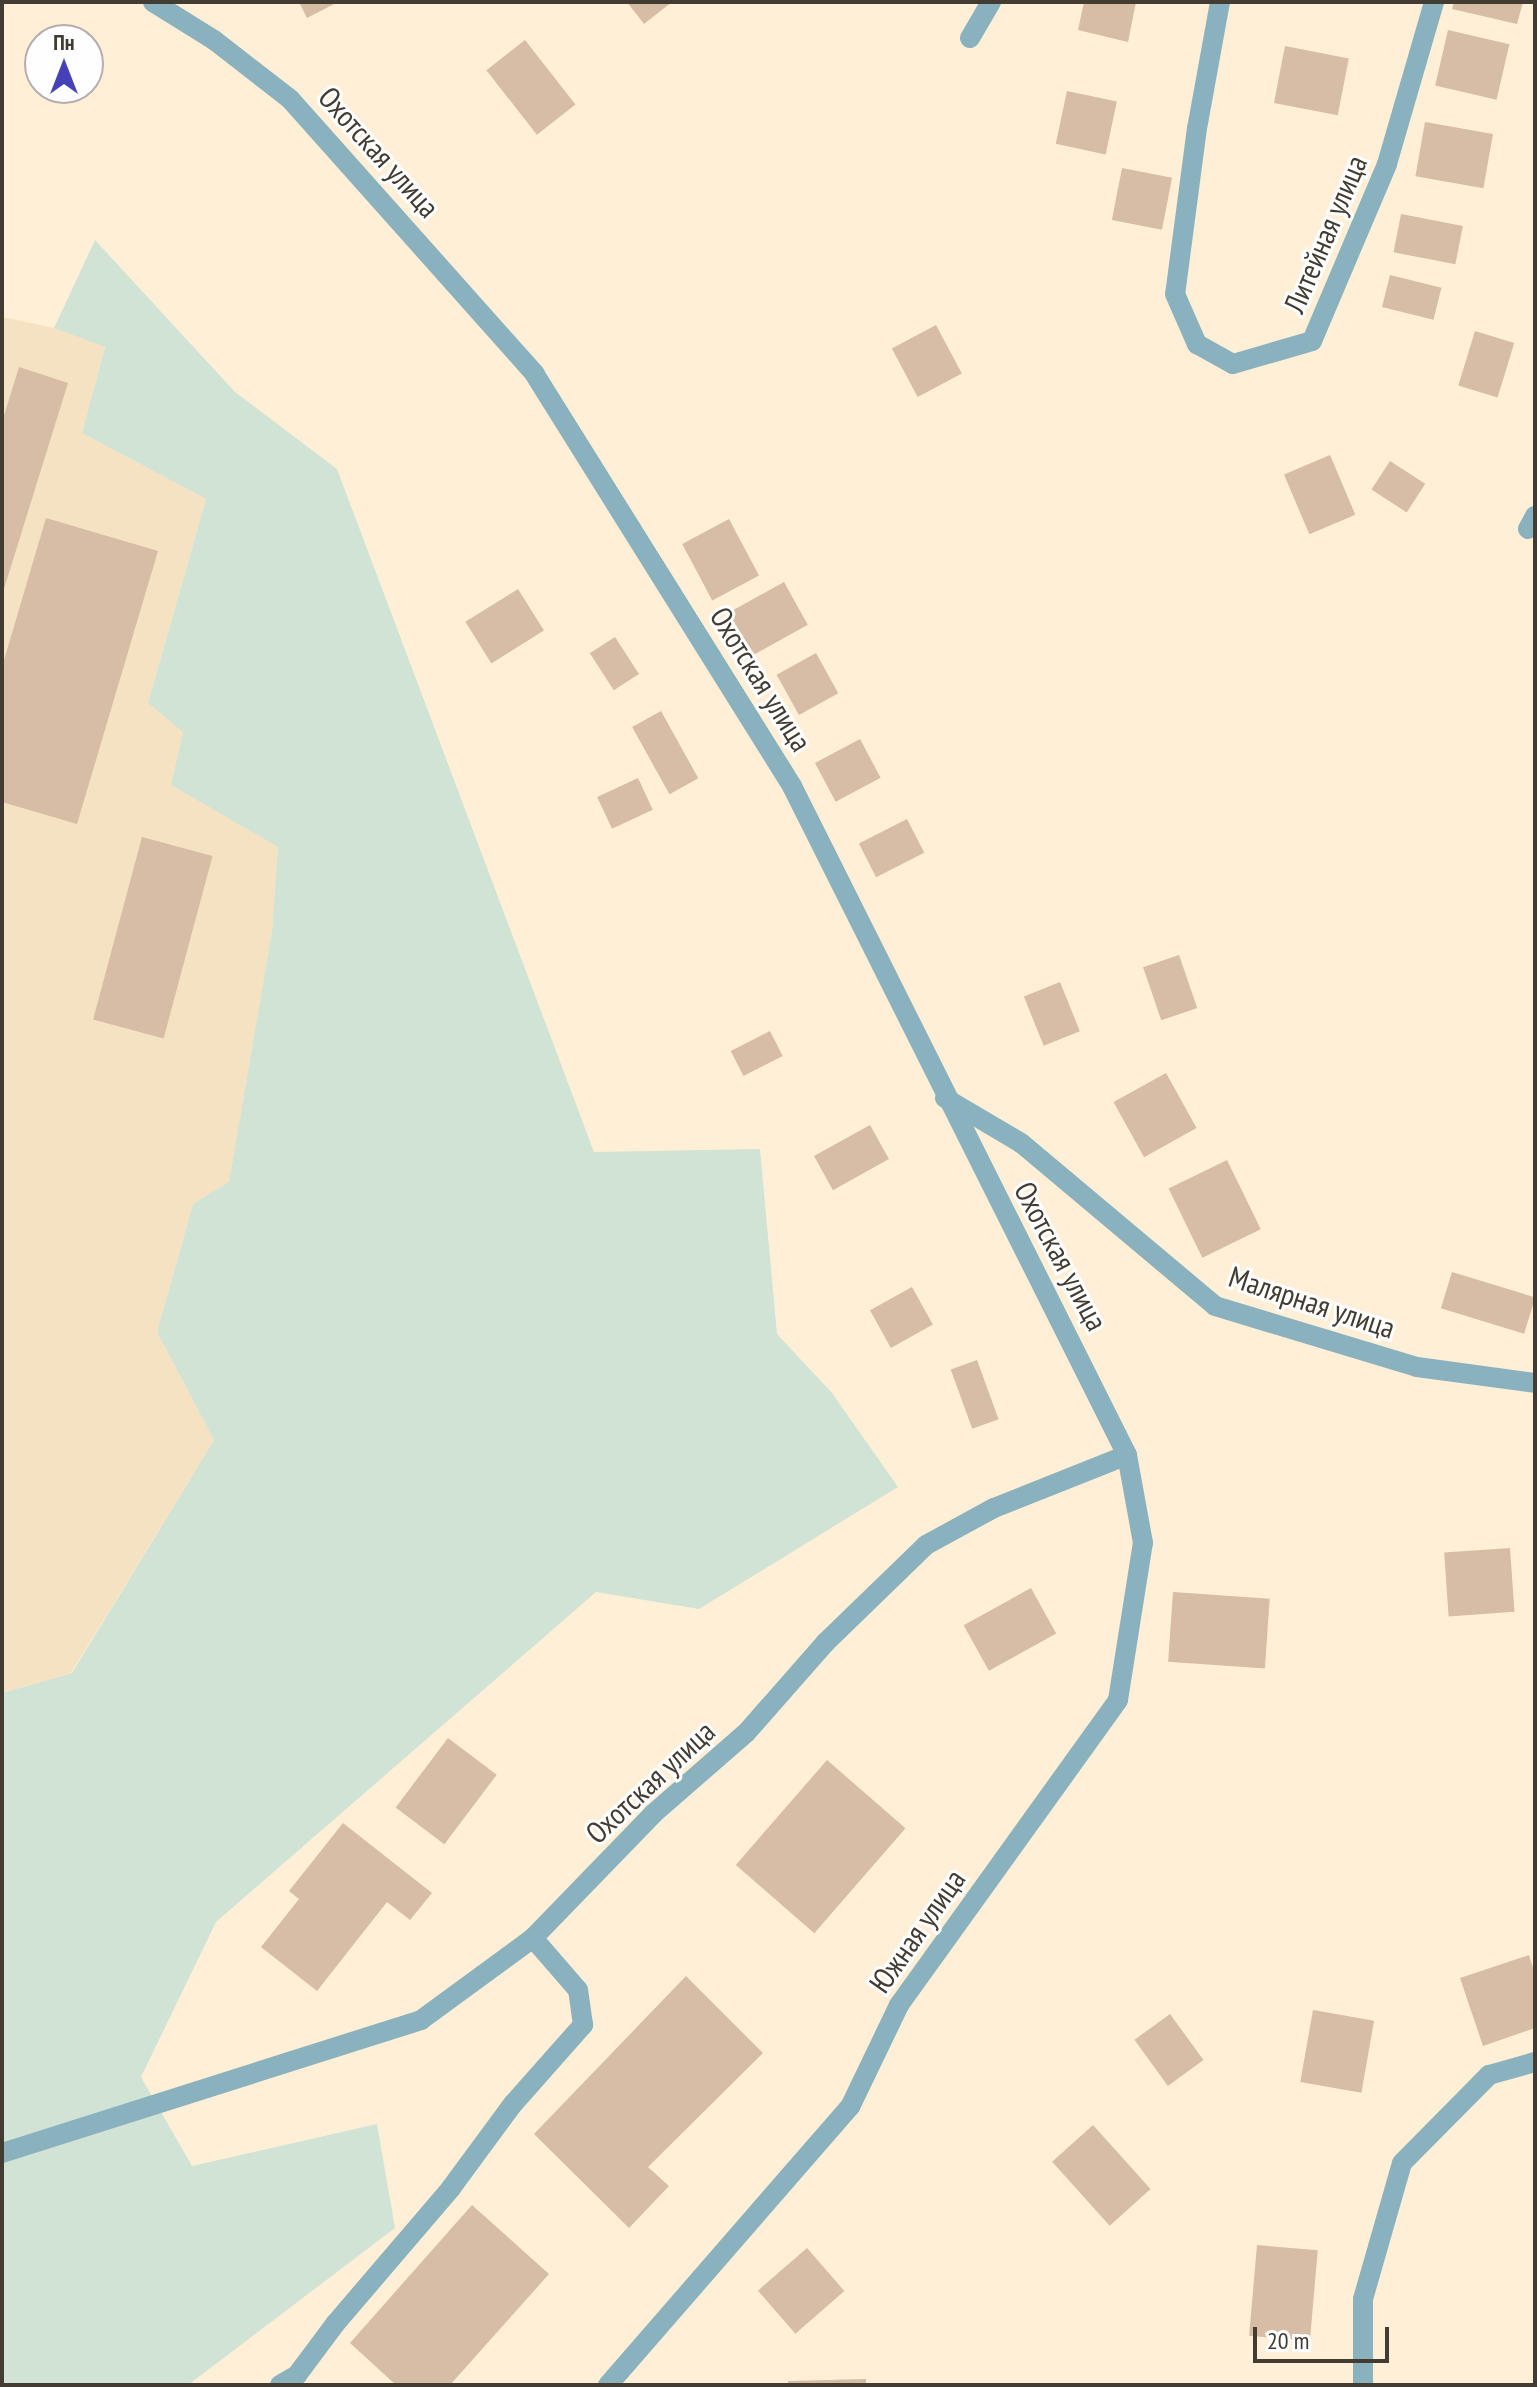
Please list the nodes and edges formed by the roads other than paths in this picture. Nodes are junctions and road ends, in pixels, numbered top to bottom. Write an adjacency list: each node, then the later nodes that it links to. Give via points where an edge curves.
1 (153, 2): 6 (street, Охотская улица, via 214,40 290,99 535,374 792,786)
2 (991, 2): 5 (street)
3 (1220, 2): 4 (street, Литейная улица, via 1175,294 1197,344 1233,364 1312,341 1387,164)
4 (1434, 2)
5 (970, 38)
6 (945, 1098): 7 (street, Малярная улица, via 1021,1143 1215,1306 1417,1367); 8 (street, Охотская улица)
7 (1535, 1383)
8 (1127, 1455): 9 (street, Охотская улица, via 994,1508 926,1545 825,1643 746,1733 653,1814); 13 (street, Южная улица, via 1143,1543 1118,1700 899,2005 850,2107)
9 (533, 1938): 11 (street, Охотская улица, via 421,2020); 12 (street, via 578,1990 583,2025 513,2104 297,2375)
10 (1535, 2062): 14 (street, via 1489,2075 1402,2163 1363,2299)
11 (2, 2153)
12 (280, 2385)
13 (608, 2385)
14 (1363, 2385)

